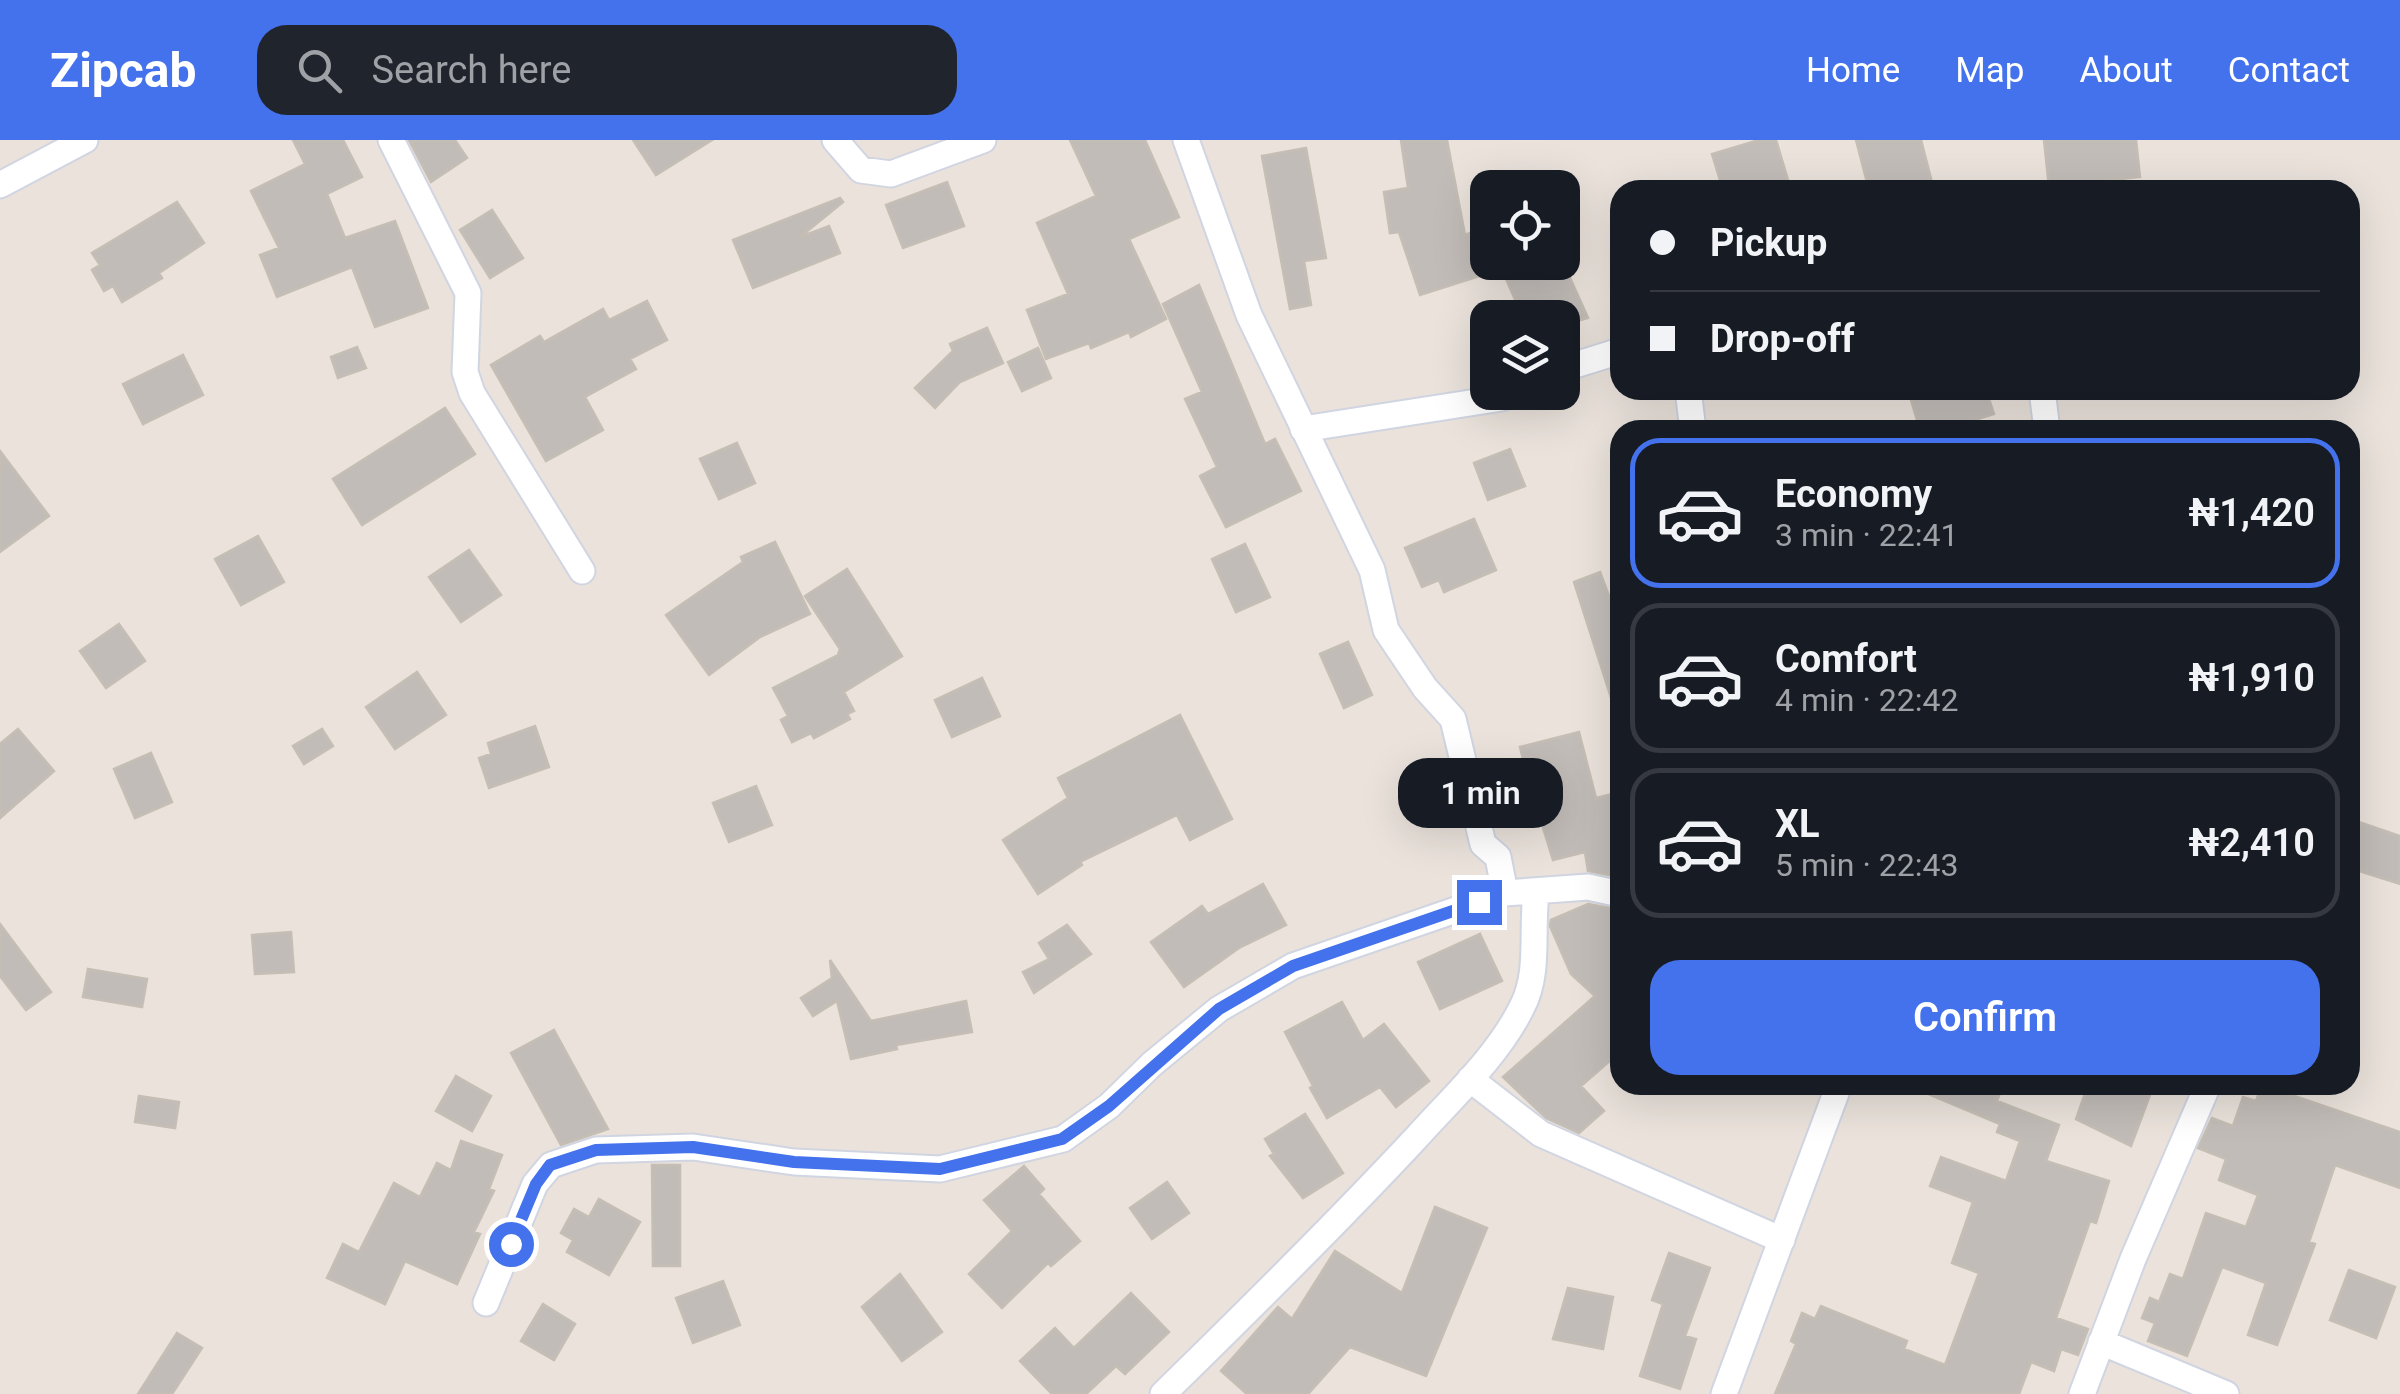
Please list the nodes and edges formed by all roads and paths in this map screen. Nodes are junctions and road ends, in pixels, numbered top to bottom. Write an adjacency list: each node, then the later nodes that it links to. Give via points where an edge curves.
1 (85, 140): 6 (street)
2 (391, 140): 11 (street, via 468,293 466,372 472,394)
3 (835, 140): 4 (street, via 861,170 891,174)
4 (983, 140)
5 (1186, 140): 10 (street, via 1249,315)
6 (0, 184)
7 (1610, 354): 8 (street)
8 (1580, 363)
9 (1470, 400): 10 (street)
10 (1303, 429): 13 (street, via 1372,570 1386,630 1453,719 1483,844 1498,857)
11 (582, 571)
12 (1610, 892): 14 (street)
13 (1505, 894): 14 (street); 19 (street, via 1293,966 1219,1009 1062,1139 940,1169 794,1162 693,1147 596,1150 550,1165)
14 (1536, 894): 15 (street, via 1534,968 1522,1007)
15 (1470, 1079): 18 (street, via 1542,1134); 21 (street, via 1335,1226)
16 (1835, 1095): 18 (street)
17 (2198, 1095): 20 (street)
18 (1782, 1240): 22 (street)
19 (486, 1303)
20 (2101, 1342): 23 (street); 24 (street)
21 (1162, 1394)
22 (1724, 1394)
23 (2082, 1394)
24 (2226, 1394)

